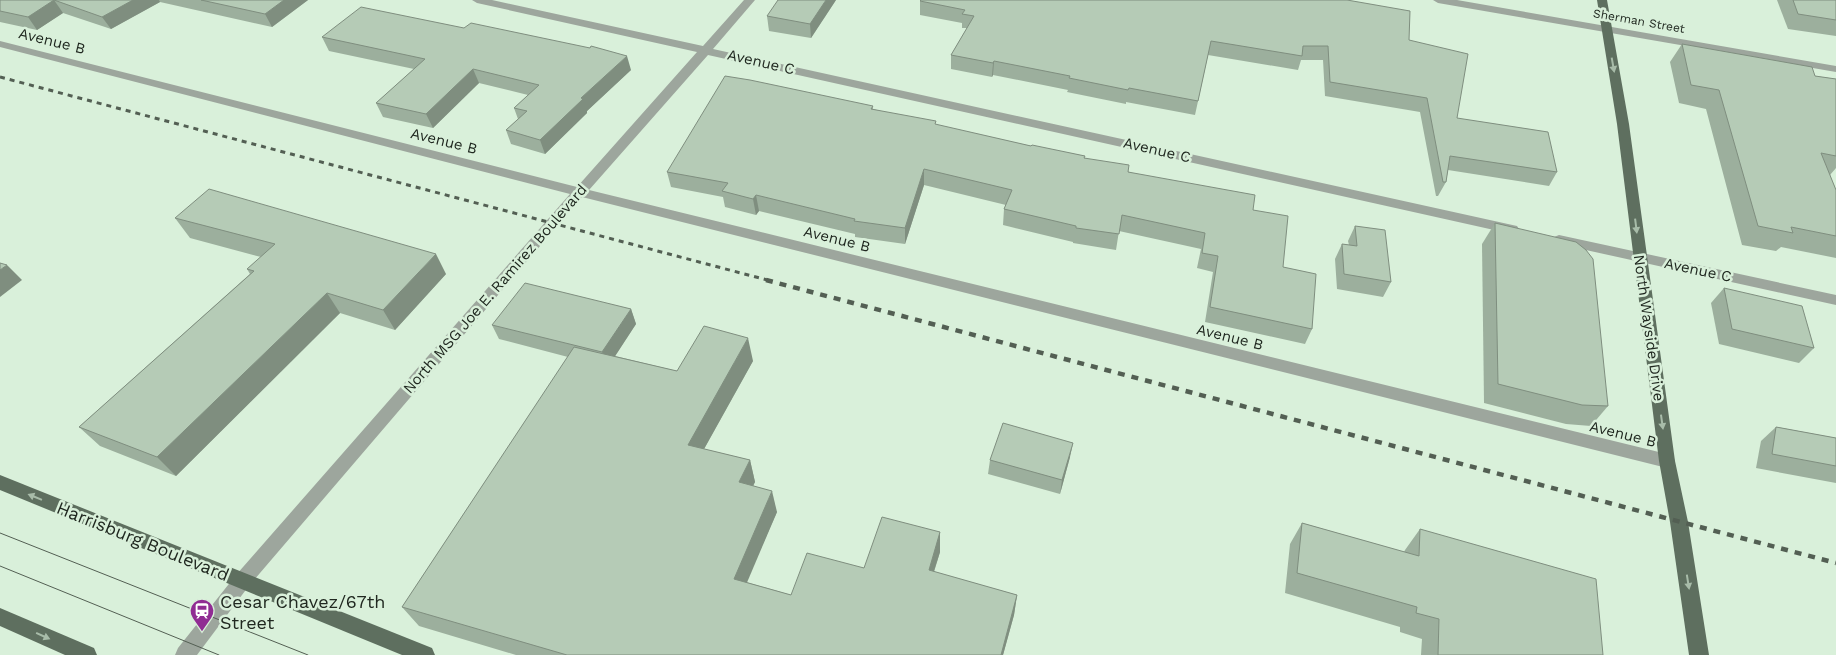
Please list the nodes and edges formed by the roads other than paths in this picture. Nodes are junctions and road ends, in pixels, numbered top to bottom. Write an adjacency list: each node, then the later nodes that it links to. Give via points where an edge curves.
1 (477, 0): 7 (street, Avenue C)
2 (750, 0): 7 (street, North MSG Joe E. Ramirez Boulevard)
3 (1438, 0): 5 (street, Sherman Street)
4 (1602, 0): 5 (main road, North Wayside Drive)
5 (1607, 30): 8 (street, Sherman Street); 12 (main road, North Wayside Drive, one-way to 12)
6 (0, 44): 9 (street, Avenue B)
7 (706, 50): 9 (street, North MSG Joe E. Ramirez Boulevard); 10 (street, Avenue C)
8 (1836, 69)
9 (579, 192): 14 (street, Avenue B); 16 (street, North MSG Joe E. Ramirez Boulevard)
10 (1523, 232)
11 (1542, 236): 12 (street, Avenue C)
12 (1640, 258): 13 (street, Avenue C); 14 (main road, North Wayside Drive, one-way to 14)
13 (1836, 300)
14 (1667, 462): 21 (main road, North Wayside Drive, one-way to 21)
15 (0, 482): 16 (main road, Harrisburg Boulevard, one-way to 15)
16 (242, 581): 19 (street, North MSG Joe E. Ramirez Boulevard); 20 (main road, Harrisburg Boulevard)
17 (0, 617): 18 (main road, one-way to 18)
18 (87, 655)
19 (185, 655)
20 (425, 655)
21 (1699, 655)

